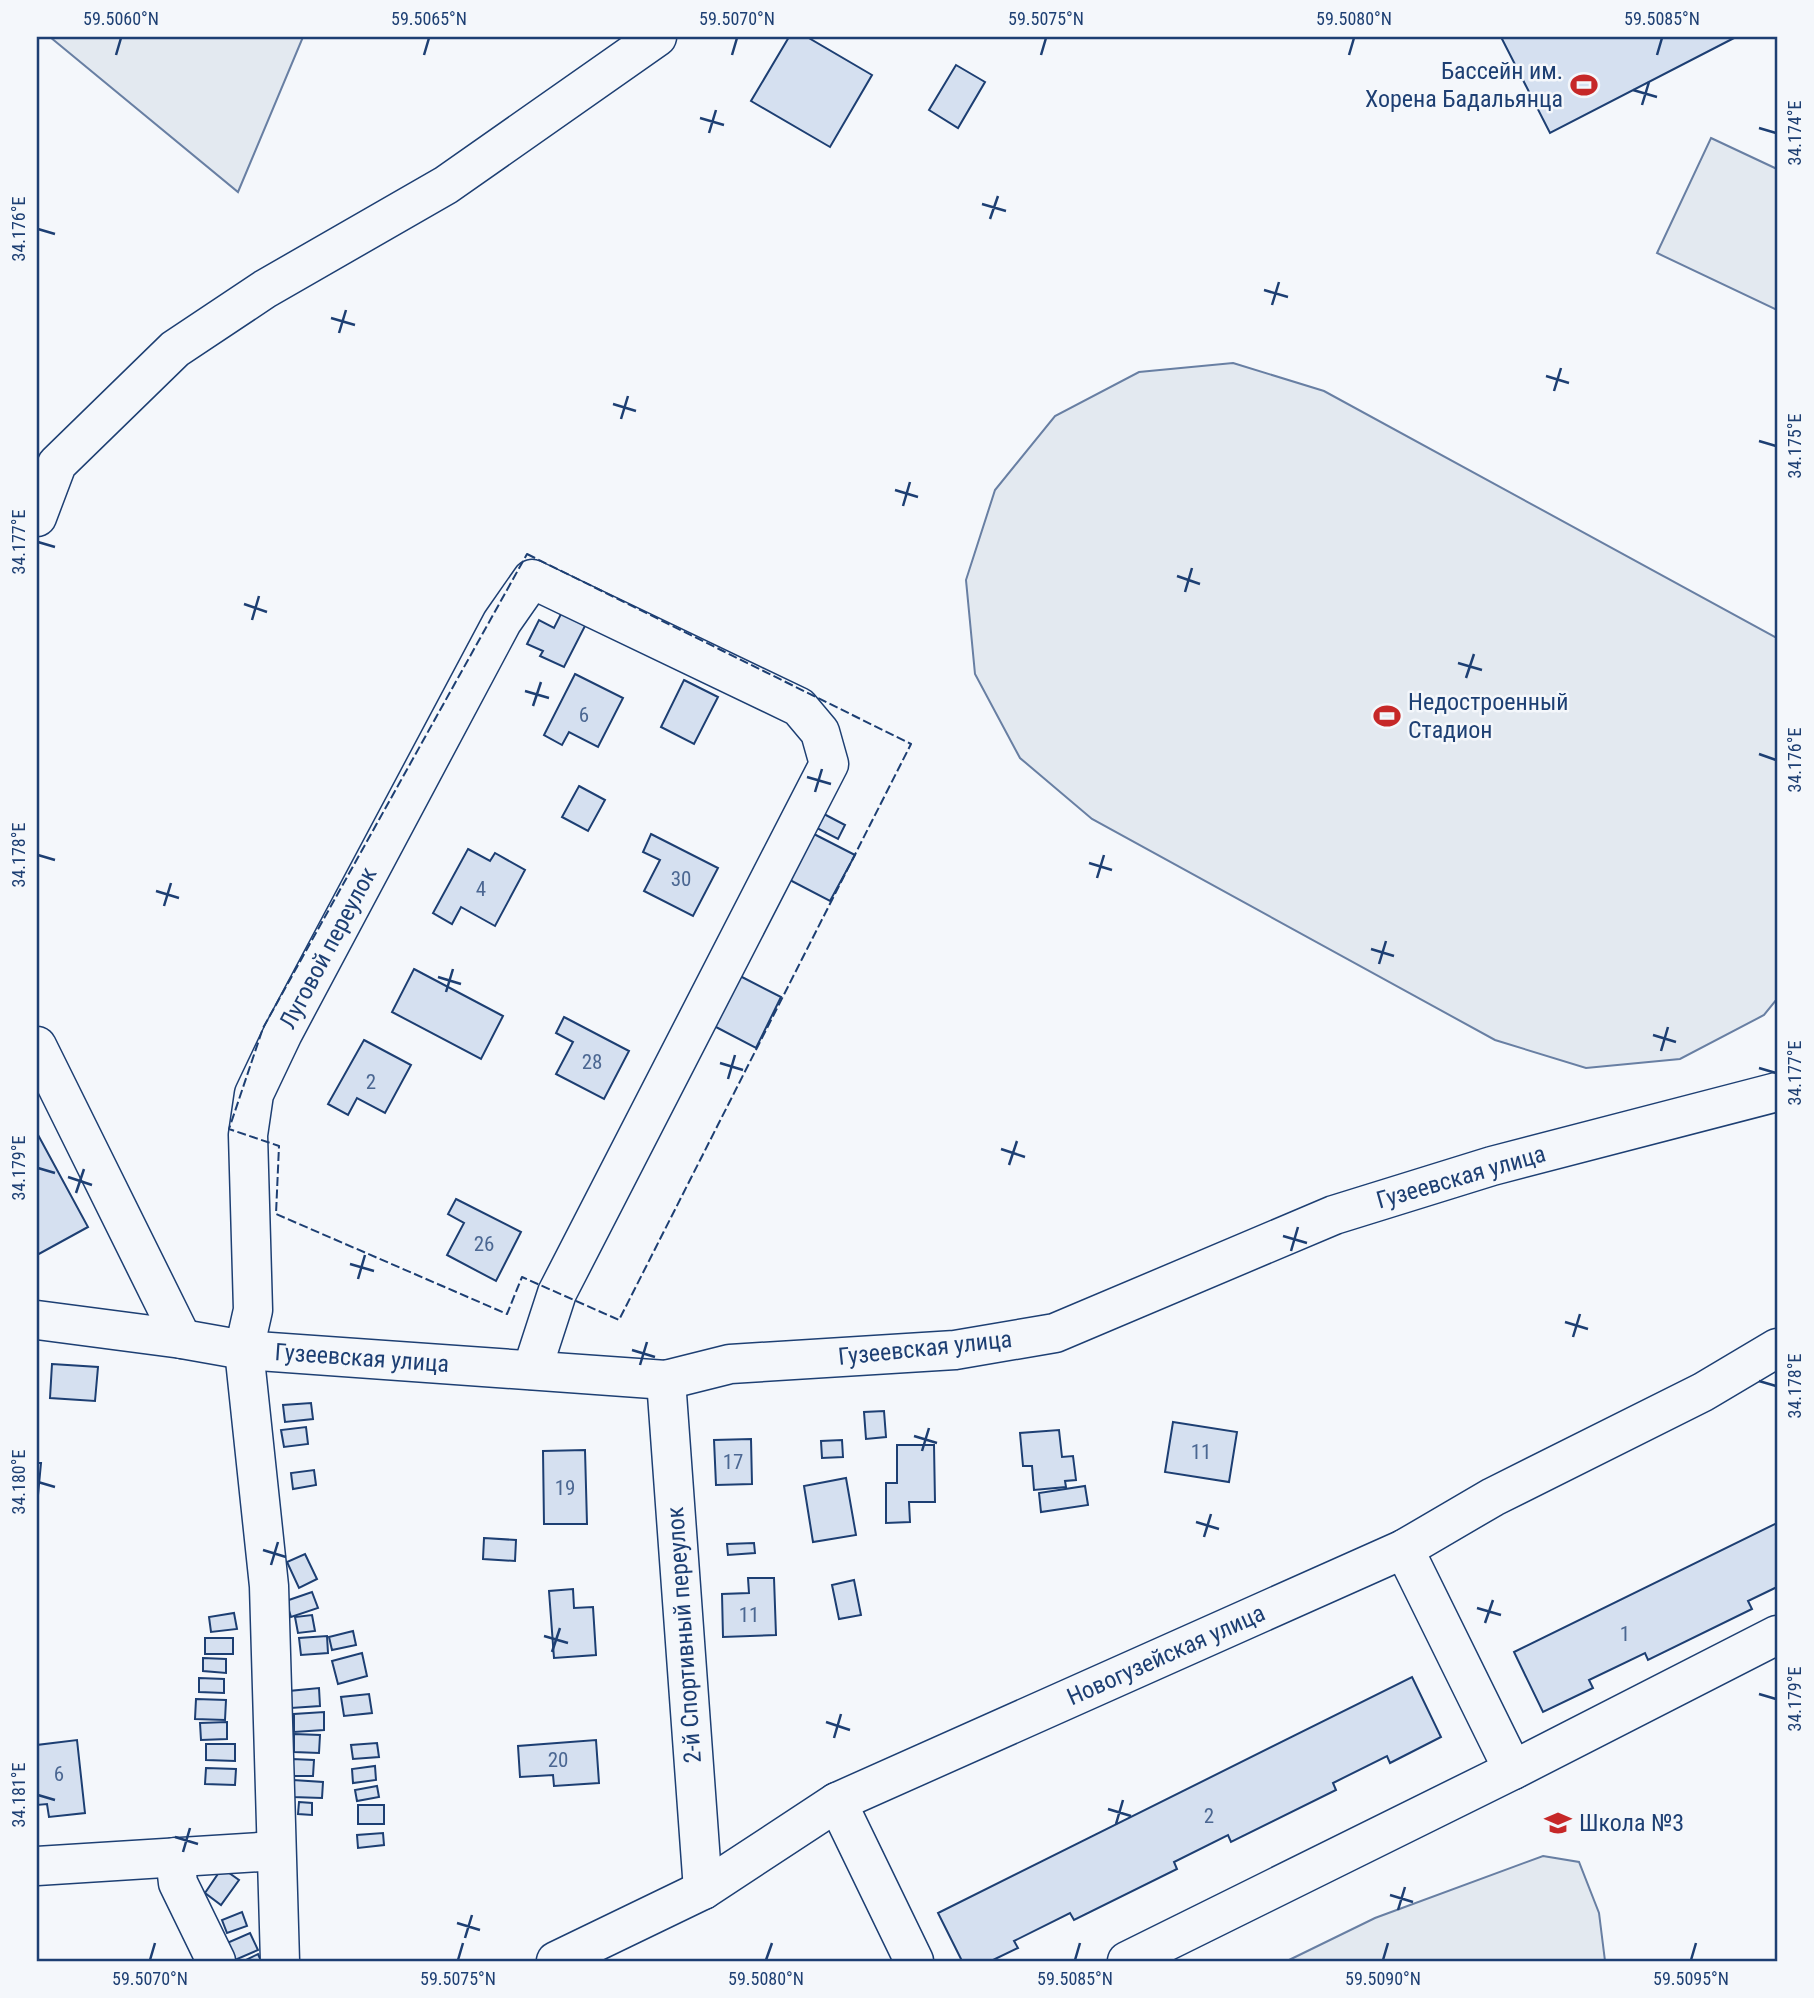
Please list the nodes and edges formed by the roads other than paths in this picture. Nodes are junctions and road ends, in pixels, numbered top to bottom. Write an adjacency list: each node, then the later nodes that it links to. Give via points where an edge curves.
1 (657, 37): 2 (street, via 446,185 265,289 175,349 57,464)
2 (37, 517)
3 (37, 1046): 6 (street)
4 (1777, 1092): 10 (street, Гузеевская улица, via 1492,1166 1334,1215 1055,1333 955,1350 730,1364)
5 (37, 1320): 6 (street, Гузеевская улица)
6 (181, 1339): 8 (street, Гузеевская улица)
7 (1777, 1348): 11 (street, Новогузейская улица, via 1703,1392 1493,1497)
8 (244, 1350): 9 (street, Гузеевская улица); 9 (street, Луговой переулок, via 253,1310 248,1135 254,1094 502,622 532,579 799,707 820,732 829,764 558,1293); 15 (street, Луговой переулок, via 269,1586)
9 (532, 1370): 10 (street, Гузеевская улица)
10 (666, 1380): 18 (street, 2-й Спортивный переулок)
11 (1404, 1549): 13 (street); 14 (street, Новогузейская улица)
12 (1777, 1635): 13 (street)
13 (1513, 1770): 23 (street)
14 (837, 1802): 18 (street, Новогузейская улица); 22 (street)
15 (276, 1851): 16 (street); 20 (street, Луговой переулок)
16 (175, 1857): 17 (street); 19 (street, via 178,1883)
17 (37, 1866)
18 (703, 1890): 21 (street, Новогузейская улица)
19 (216, 1961)
20 (281, 1961)
21 (556, 1961)
22 (914, 1961)
23 (1127, 1961)

